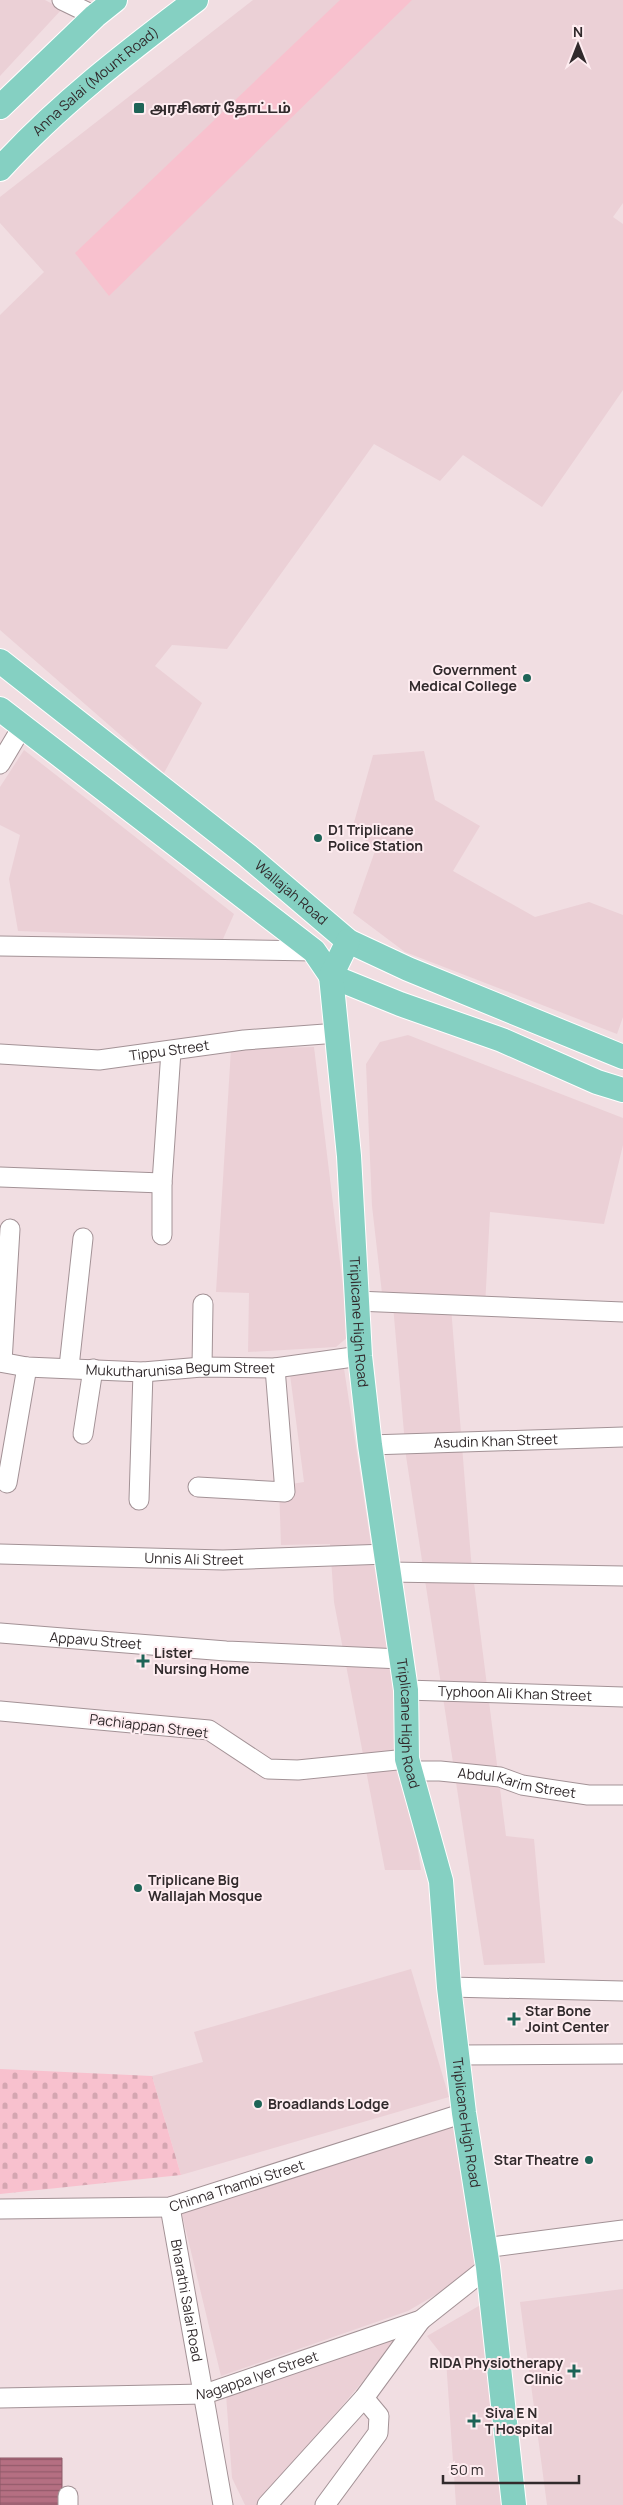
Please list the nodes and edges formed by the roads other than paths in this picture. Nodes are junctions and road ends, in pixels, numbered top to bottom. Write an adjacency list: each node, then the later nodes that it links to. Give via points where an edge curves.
1 (62, 0): 4 (street)
2 (115, 0): 4 (main road)
3 (196, 0): 6 (main road, Anna Salai (Mount Road), via 92,81)
4 (95, 16): 5 (main road)
5 (0, 107)
6 (0, 169)
7 (0, 660): 11 (main road, Wallajah Road, via 248,855)
8 (0, 709): 9 (main road)
9 (22, 727): 10 (street); 13 (main road)
10 (0, 764)
11 (348, 941): 14 (main road); 18 (main road, Wallajah Road, via 408,969)
12 (0, 946): 13 (street)
13 (314, 951): 14 (main road)
14 (331, 976): 15 (main road, Triplicane High Road); 19 (main road, via 502,1040)
15 (338, 1033): 16 (street, Tippu Street, via 244,1040); 25 (main road, Triplicane High Road)
16 (171, 1051): 17 (street, Tippu Street, via 99,1060); 21 (street)
17 (0, 1054)
18 (623, 1056)
19 (623, 1090)
20 (0, 1177): 21 (street)
21 (162, 1183): 23 (street)
22 (10, 1230): 29 (street)
23 (162, 1235)
24 (83, 1238): 31 (street)
25 (356, 1301): 27 (street); 28 (main road, Triplicane High Road)
26 (203, 1304): 32 (street)
27 (623, 1312)
28 (360, 1356): 33 (street, Mukutharunisa Begum Street); 38 (main road, Triplicane High Road)
29 (1, 1362): 30 (street, Mukutharunisa Begum Street)
30 (27, 1367): 31 (street, Mukutharunisa Begum Street); 39 (street)
31 (69, 1367): 34 (street, Mukutharunisa Begum Street)
32 (202, 1367): 33 (street, Mukutharunisa Begum Street); 35 (street, Mukutharunisa Begum Street)
33 (275, 1368): 40 (street, via 285,1492)
34 (92, 1369): 35 (street, Mukutharunisa Begum Street); 36 (street)
35 (143, 1372): 41 (street)
36 (83, 1434)
37 (623, 1437): 38 (street, Asudin Khan Street)
38 (370, 1445): 43 (main road, Triplicane High Road)
39 (7, 1483)
40 (198, 1487)
41 (139, 1500)
42 (0, 1554): 43 (street, Unnis Ali Street)
43 (388, 1563): 44 (street, Unnis Ali Street); 46 (main road, Triplicane High Road)
44 (623, 1576)
45 (0, 1632): 46 (street, Appavu Street, via 226,1651)
46 (401, 1659): 47 (main road, Triplicane High Road)
47 (406, 1690): 48 (street, Typhoon Ali Khan Street); 50 (main road, Triplicane High Road)
48 (623, 1697)
49 (0, 1711): 50 (street, Pachiappan Street, via 209,1730 268,1769)
50 (409, 1765): 51 (street, Abdul Karim Street, via 500,1777 522,1785 588,1795); 52 (main road, Triplicane High Road, via 441,1881)
51 (623, 1795)
52 (449, 1987): 53 (street); 55 (main road, Triplicane High Road)
53 (623, 1991)
54 (623, 2054): 55 (street)
55 (458, 2055): 56 (main road, Triplicane High Road)
56 (464, 2113): 57 (street, Chinna Thambi Street); 60 (main road, Triplicane High Road)
57 (170, 2207): 58 (street, Chinna Thambi Street); 62 (street, Bharathi Salai Road)
58 (0, 2209)
59 (623, 2230): 60 (street)
60 (486, 2257): 61 (street, Nagappa Iyer Street); 68 (main road, Triplicane High Road)
61 (421, 2320): 62 (street, Nagappa Iyer Street); 64 (street)
62 (204, 2394): 63 (street, Nagappa Iyer Street); 65 (street, Bharathi Salai Road)
63 (0, 2398)
64 (364, 2398): 66 (street); 67 (street, via 379,2416 378,2433)
65 (223, 2505)
66 (267, 2505)
67 (325, 2505)
68 (514, 2505)

